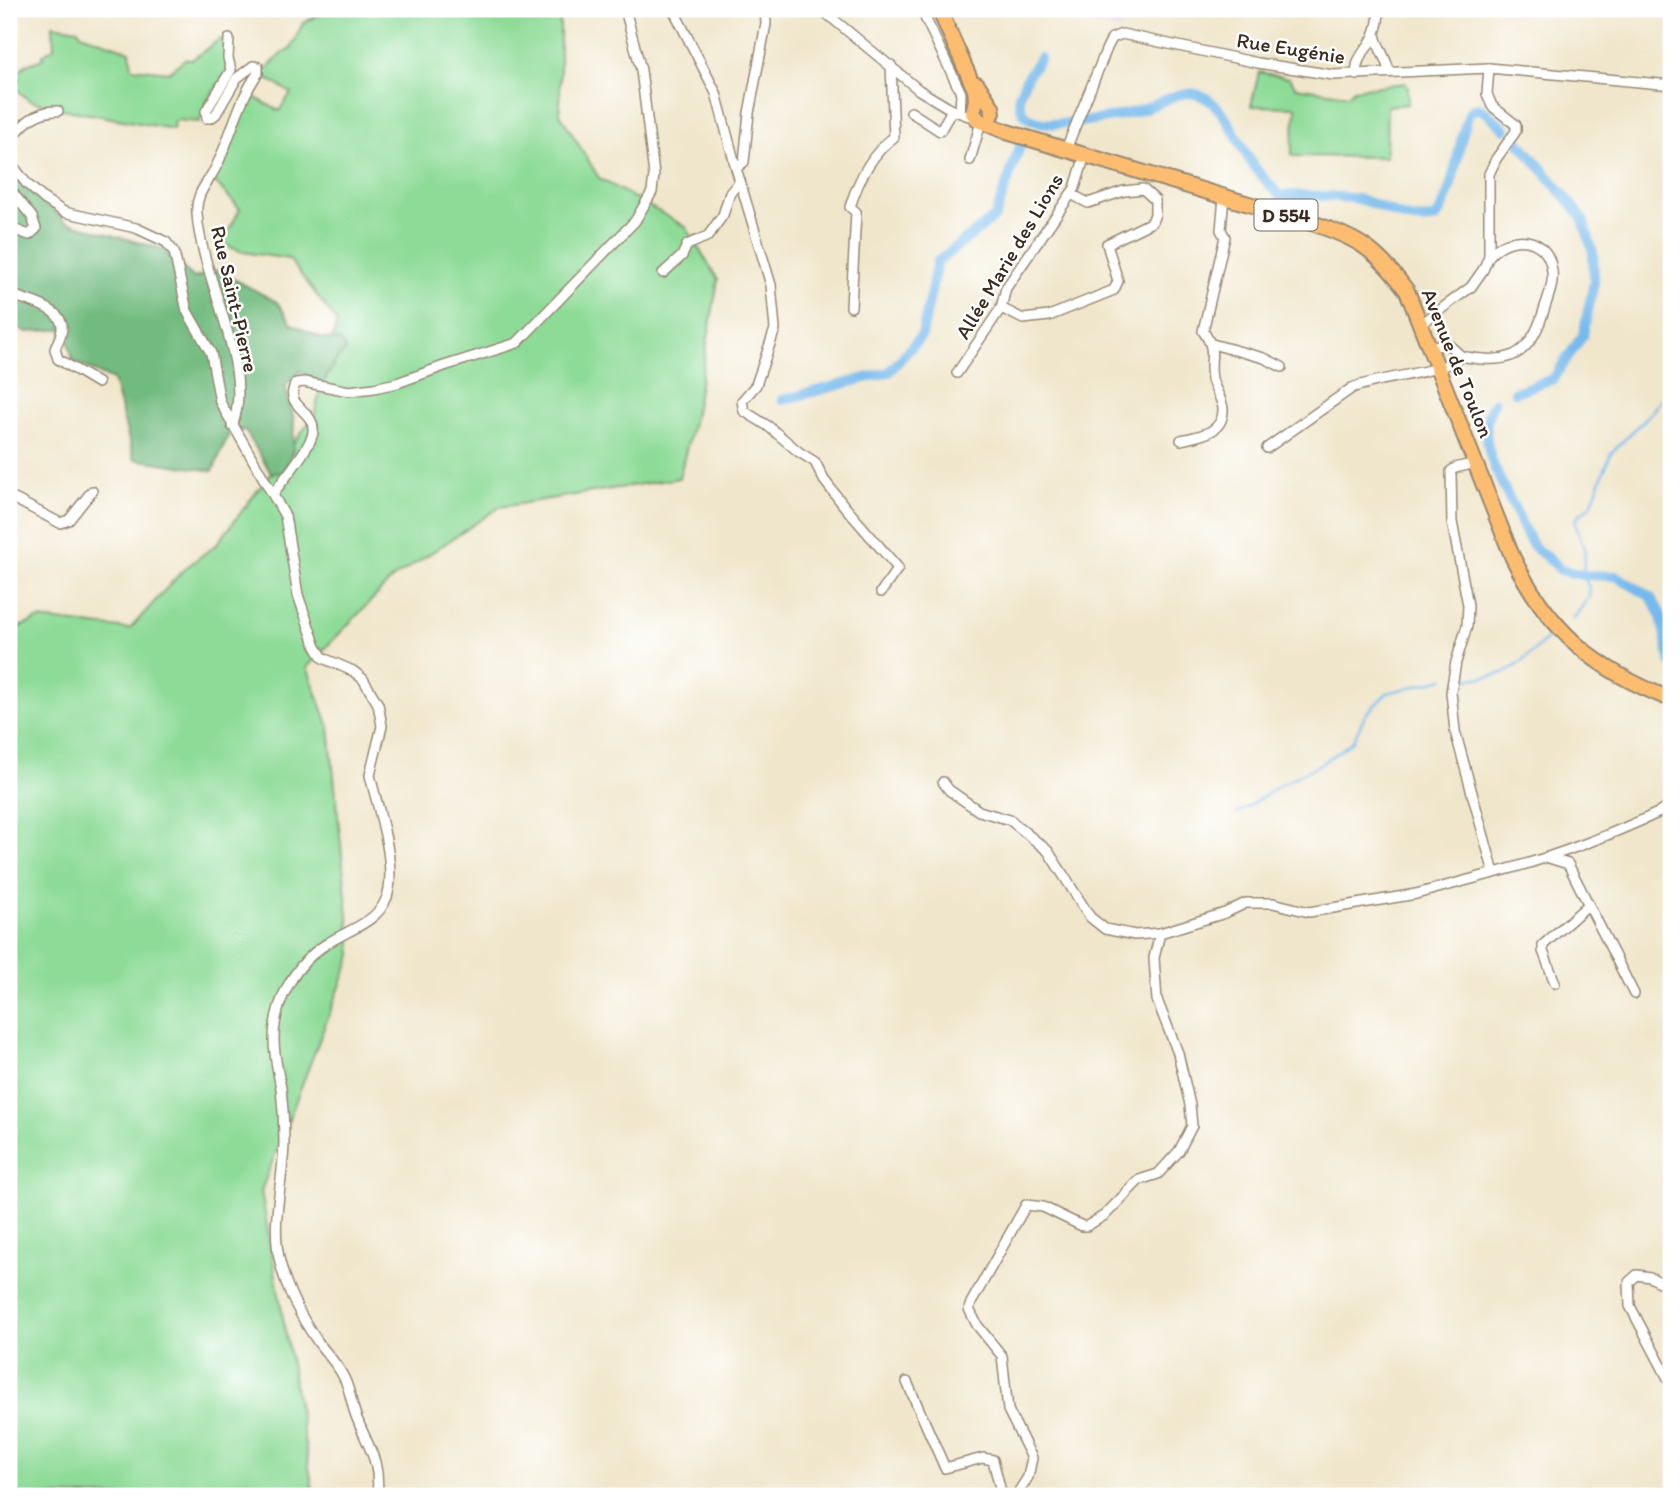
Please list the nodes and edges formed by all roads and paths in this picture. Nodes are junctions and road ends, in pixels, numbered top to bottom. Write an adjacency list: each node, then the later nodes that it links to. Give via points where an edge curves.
1 (625, 9): 49 (street, via 641,70 654,175 652,192 640,214 517,343 374,388 349,391 296,383 293,399 313,424 313,433)
2 (673, 9): 25 (street, via 716,93)
3 (765, 9): 25 (street, via 744,162)
4 (821, 9): 12 (street)
5 (921, 9): 19 (street)
6 (939, 9): 19 (main road, via 975,90)
7 (1379, 9): 8 (street)
8 (1375, 34): 10 (street); 11 (street)
9 (229, 40): 44 (street, Rue Saint-Pierre, via 230,70 207,118 216,114 237,78 253,66 258,72 240,103 217,165 197,198 197,214 236,365 237,415)
10 (1366, 49): 11 (street); 15 (street, via 1356,66)
11 (1381, 50): 14 (street)
12 (891, 65): 19 (street, via 919,90); 34 (street, via 894,137 875,156 850,207 856,212)
13 (1489, 68): 14 (street, Rue Eugénie); 16 (street, Rue Eugénie); 31 (street, via 1486,94 1492,106 1516,125 1489,174)
14 (1389, 72): 15 (street, Rue Eugénie)
15 (1357, 75): 21 (street, Rue Eugénie, via 1271,65 1116,35)
16 (1671, 85)
17 (58, 111): 20 (street, via 43,111 23,124)
18 (911, 112): 19 (street, via 940,131)
19 (975, 113): 21 (main road, Avenue de Toulon / D 554, via 1007,132); 23 (street)
20 (9, 142)
21 (1066, 149): 22 (main road, Avenue de Toulon / D 554)
22 (1085, 155): 28 (street, Allée Marie des Lions); 29 (main road, Avenue de Toulon / D 554)
23 (970, 160)
24 (9, 161): 44 (street, via 27,184 64,212 136,229 166,242 174,252 187,311 211,353 220,402)
25 (736, 169): 26 (street)
26 (740, 181): 32 (street, via 708,236 687,245); 51 (street, via 771,285 775,328 756,385 742,401 744,411 815,462 845,507 898,568)
27 (9, 188): 30 (street, via 36,229 29,235)
28 (1071, 194): 35 (street, Allée Marie des Lions, via 1006,288); 35 (street, via 1088,203 1143,189 1155,200 1156,214 1152,222 1107,244 1118,281 1114,290 1049,316 1023,319)
29 (1224, 197): 36 (main road, Avenue de Toulon / D 554, via 1331,229 1372,250 1407,291); 37 (street, via 1221,230 1225,237 1203,331)
30 (9, 221)
31 (1489, 256): 36 (street, via 1471,287); 39 (street, via 1509,241 1534,243 1545,251 1552,271 1551,287 1532,341 1515,355 1485,361)
32 (663, 273)
33 (9, 294): 43 (street, via 56,314 62,324 55,349 58,359)
34 (850, 307)
35 (1002, 308): 42 (street, Allée Marie des Lions)
36 (1421, 324): 38 (main road, Avenue de Toulon / D 554)
37 (1212, 344): 40 (street); 45 (street, via 1212,377 1224,410 1212,433)
38 (1430, 346): 39 (street, via 1449,345); 41 (main road, Avenue de Toulon / D 554)
39 (1461, 356): 41 (street)
40 (1282, 367)
41 (1438, 367): 46 (street, via 1352,388); 47 (main road, Avenue de Toulon / D 554)
42 (957, 373)
43 (99, 383)
44 (232, 426): 49 (street)
45 (1181, 440)
46 (1267, 448)
47 (1476, 463): 52 (main road, Avenue de Toulon / D 554, via 1523,579 1555,625 1612,672); 56 (street, via 1451,471 1452,522 1468,605 1451,692 1455,731)
48 (92, 491): 50 (street, via 69,520 60,523)
49 (273, 494): 64 (street, via 288,524 298,595 316,648 323,658 363,679 382,719 370,775 384,830 389,874 385,903 369,921 326,943 301,965 284,995 274,1039 284,1143 276,1246 300,1313 343,1375 376,1462)
50 (9, 496)
51 (881, 592)
52 (1671, 699)
53 (943, 782): 58 (street, via 979,811 1010,820 1040,842 1080,904 1105,929 1135,935)
54 (1671, 805): 55 (street)
55 (1549, 858): 56 (street); 57 (street, via 1568,864)
56 (1494, 873): 58 (street, via 1416,894 1309,912 1273,903 1246,903)
57 (1588, 905): 59 (street, via 1543,945); 60 (street)
58 (1160, 933): 66 (street, via 1154,958 1157,1000 1178,1052 1190,1105 1189,1133 1158,1174 1139,1180 1087,1226 1043,1207 1026,1205 971,1303 978,1325 1002,1356 1008,1410 1032,1458 1028,1477)
59 (1555, 983)
60 (1634, 994)
61 (1671, 1289): 63 (street, via 1637,1275 1629,1282 1628,1292 1630,1306)
62 (907, 1382): 65 (street, via 945,1468 983,1458 993,1461)
63 (1671, 1384)
64 (377, 1496)
65 (1006, 1496)
66 (1016, 1496)

